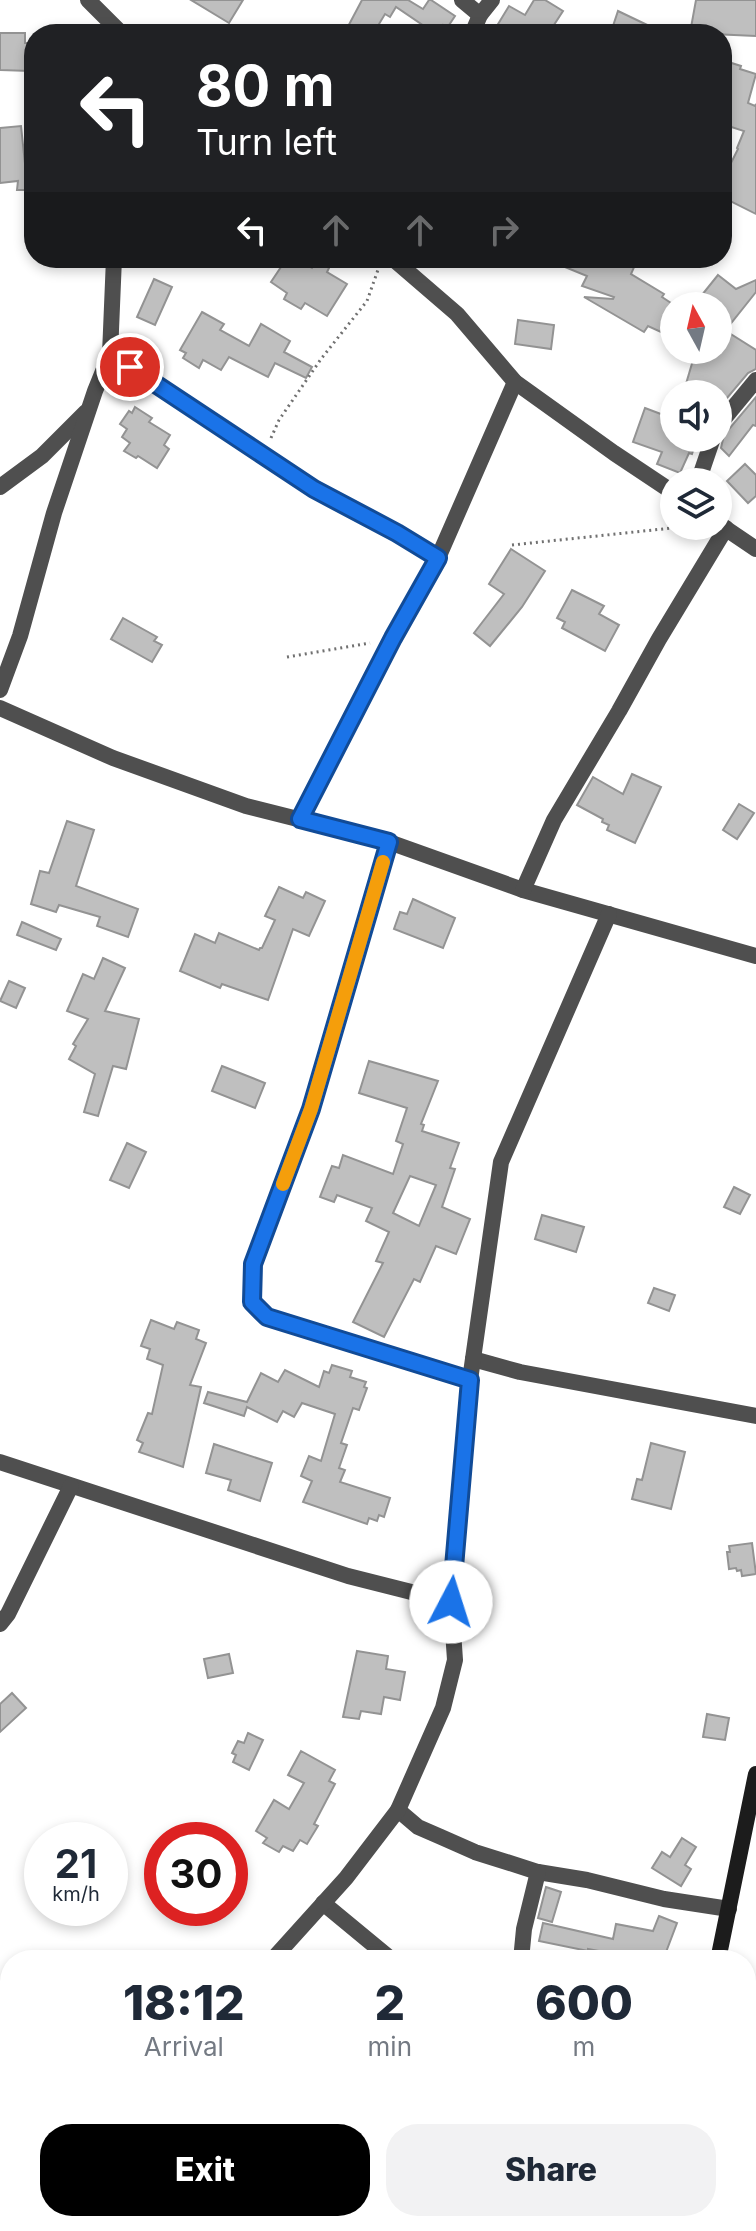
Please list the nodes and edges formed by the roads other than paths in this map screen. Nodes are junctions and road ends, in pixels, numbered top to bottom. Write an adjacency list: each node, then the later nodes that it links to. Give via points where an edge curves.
1 (88, 0): 5 (street)
2 (462, 0): 4 (street)
3 (492, 0): 4 (street)
4 (480, 15): 6 (street)
5 (112, 24)
6 (476, 24)
7 (114, 268): 9 (street)
8 (404, 268): 11 (street, via 457,314)
9 (110, 354): 12 (street); 19 (street, via 314,489)
10 (756, 380): 13 (street)
11 (515, 382): 14 (street); 19 (street)
12 (90, 408): 15 (street, via 42,456); 20 (street)
13 (732, 409)
14 (660, 484)
15 (0, 487)
16 (732, 532): 18 (street)
17 (714, 540): 24 (street, via 554,820)
18 (756, 549)
19 (438, 558): 22 (street)
20 (0, 690)
21 (0, 708): 22 (street, via 113,758 246,806)
22 (300, 819): 23 (street)
23 (389, 842): 24 (street); 28 (street, via 311,1109 253,1264 252,1302 267,1317)
24 (523, 890): 25 (street)
25 (609, 914): 26 (street); 27 (street, via 501,1162)
26 (756, 956)
27 (473, 1359): 28 (street); 29 (street)
28 (470, 1380): 32 (street)
29 (756, 1416)
30 (0, 1462): 31 (street)
31 (71, 1486): 32 (street, via 348,1576); 33 (street)
32 (451, 1602): 35 (street, via 455,1660 443,1708)
33 (0, 1624)
34 (756, 1774): 36 (street)
35 (398, 1810): 37 (street, via 418,1827); 38 (street)
36 (752, 1810): 39 (street)
37 (538, 1872): 39 (street); 42 (street)
38 (323, 1903): 40 (street); 41 (street)
39 (729, 1909): 43 (street)
40 (281, 1950)
41 (380, 1950)
42 (522, 1950)
43 (720, 1950)

